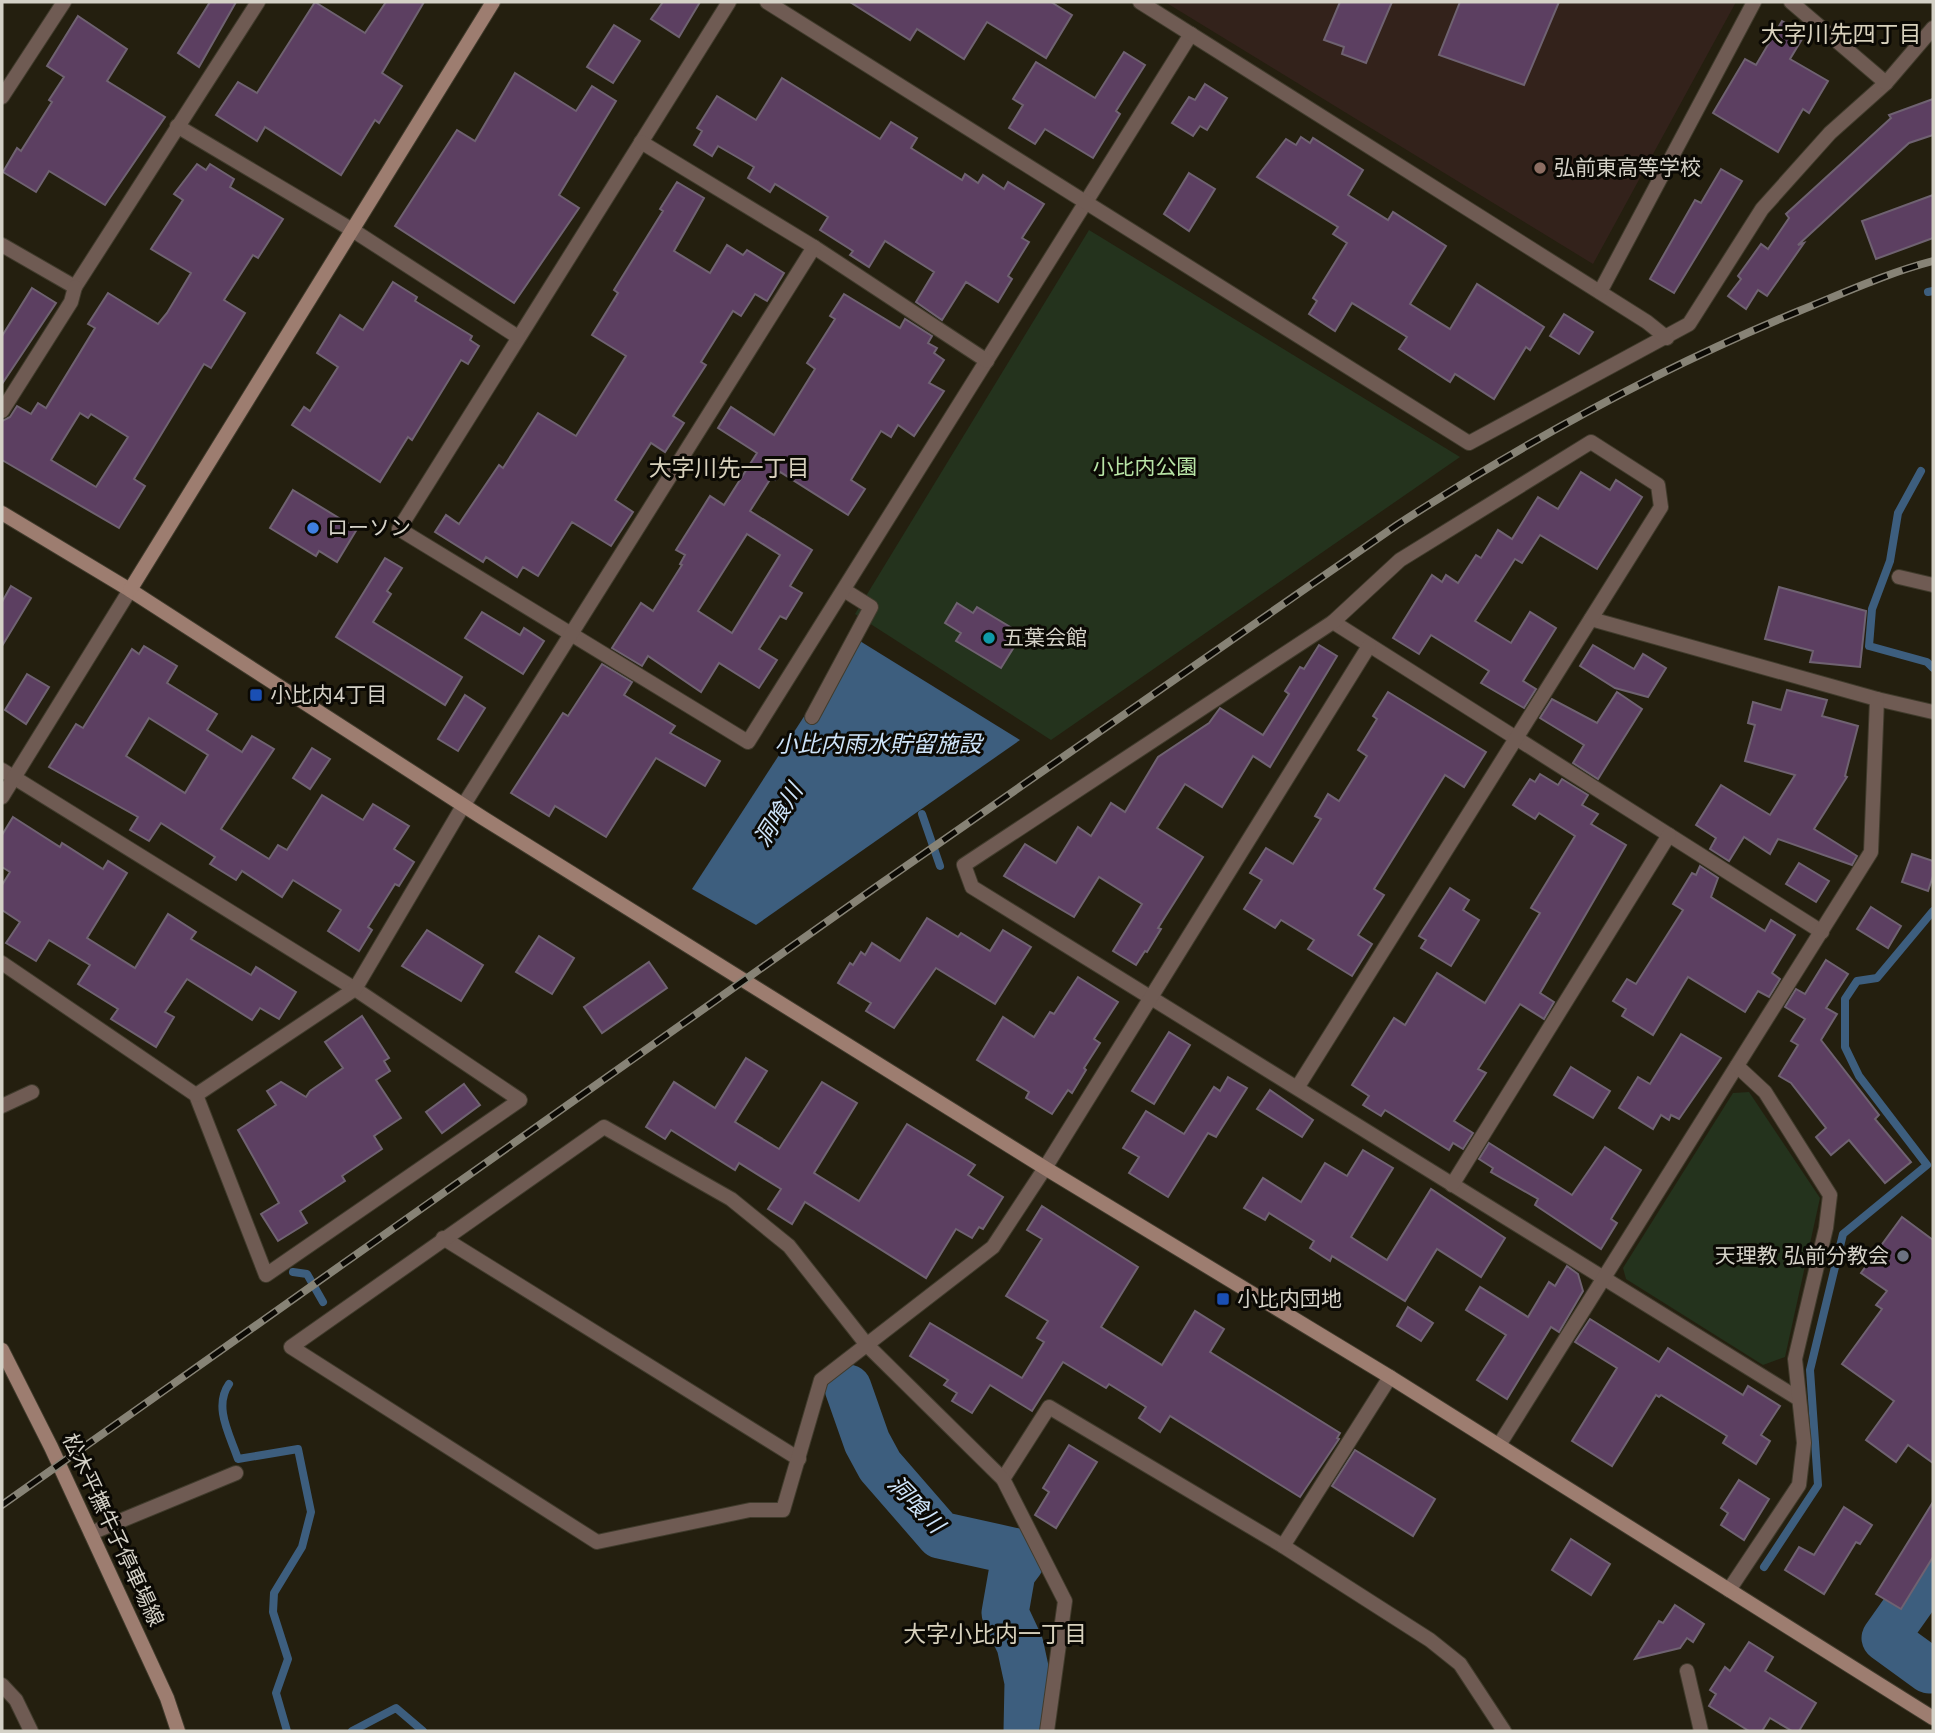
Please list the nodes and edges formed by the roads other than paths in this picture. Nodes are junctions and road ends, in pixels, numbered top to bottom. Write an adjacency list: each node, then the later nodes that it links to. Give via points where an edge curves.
1 (64, 2): 12 (street)
2 (258, 2): 13 (street)
3 (493, 2): 16 (street)
4 (729, 2): 14 (street)
5 (767, 2): 15 (street)
6 (1140, 2): 10 (street)
7 (1754, 2): 20 (street)
8 (1791, 2): 11 (street)
9 (1933, 28): 11 (street)
10 (1191, 34): 15 (street); 20 (street)
11 (1886, 83): 22 (street, via 1830,133 1762,209 1689,324)
12 (2, 97)
13 (177, 126): 16 (street); 19 (street)
14 (641, 142): 18 (street); 21 (street)
15 (1086, 202): 22 (street, via 1469,443); 23 (street)
16 (354, 231): 21 (street); 28 (street)
17 (2, 245): 19 (street)
18 (814, 247): 23 (street); 32 (street)
19 (75, 286): 24 (street, via 71,302)
20 (1600, 292): 22 (street)
21 (518, 337): 32 (street, via 399,529)
22 (1667, 338)
23 (987, 361): 29 (street)
24 (2, 411)
25 (2, 513): 28 (street)
26 (1899, 577): 27 (street)
27 (1933, 585)
28 (130, 590): 38 (street); 40 (street)
29 (844, 590): 32 (street, via 748,742); 36 (street, via 871,607)
30 (1591, 619): 31 (street, via 1661,507 1658,485 1591,442 1400,560); 34 (street); 37 (street)
31 (1333, 622): 33 (street); 45 (street, via 964,864 972,887)
32 (573, 635): 40 (street)
33 (1369, 646): 37 (street); 45 (street)
34 (1877, 699): 35 (street); 42 (street, via 1871,852)
35 (1933, 712)
36 (812, 717)
37 (1516, 738): 41 (street); 47 (street)
38 (8, 774): 39 (street); 44 (street)
39 (2, 797)
40 (464, 806): 44 (street); 51 (street)
41 (1669, 835): 42 (street); 52 (street)
42 (1822, 932): 46 (street)
43 (2, 963): 49 (street)
44 (355, 989): 49 (street); 49 (street, via 520,1100 266,1275)
45 (1151, 998): 47 (street); 51 (street)
46 (1737, 1066): 54 (street); 58 (street, via 1765,1092 1830,1195 1794,1359)
47 (1297, 1088): 52 (street)
48 (32, 1092): 50 (street)
49 (197, 1095)
50 (2, 1106)
51 (1045, 1168): 55 (street, via 993,1247); 57 (street)
52 (1452, 1185): 54 (street)
53 (443, 1238): 55 (street, via 604,1126 731,1199 789,1246); 60 (street); 60 (street, via 290,1348 597,1542 750,1510 783,1510)
54 (1604, 1278): 58 (street); 59 (street)
55 (867, 1345): 60 (street, via 821,1380); 62 (street)
56 (2, 1350): 63 (street, 松木平撫牛子停車場線)
57 (1390, 1377): 59 (street); 64 (street)
58 (1799, 1399): 65 (street, via 1804,1443 1799,1485)
59 (1499, 1446): 65 (street)
60 (799, 1459)
61 (236, 1474): 63 (street)
62 (1003, 1479): 64 (street, via 1049,1408); 71 (street, via 1065,1601)
63 (91, 1532): 70 (street, 松木平撫牛子停車場線)
64 (1283, 1546): 72 (street, via 1460,1664)
65 (1729, 1590): 68 (street)
66 (1687, 1671): 73 (street)
67 (2, 1685): 69 (street, via 16,1700)
68 (1933, 1718)
69 (31, 1731)
70 (178, 1731)
71 (1047, 1731)
72 (1504, 1731)
73 (1701, 1731)

